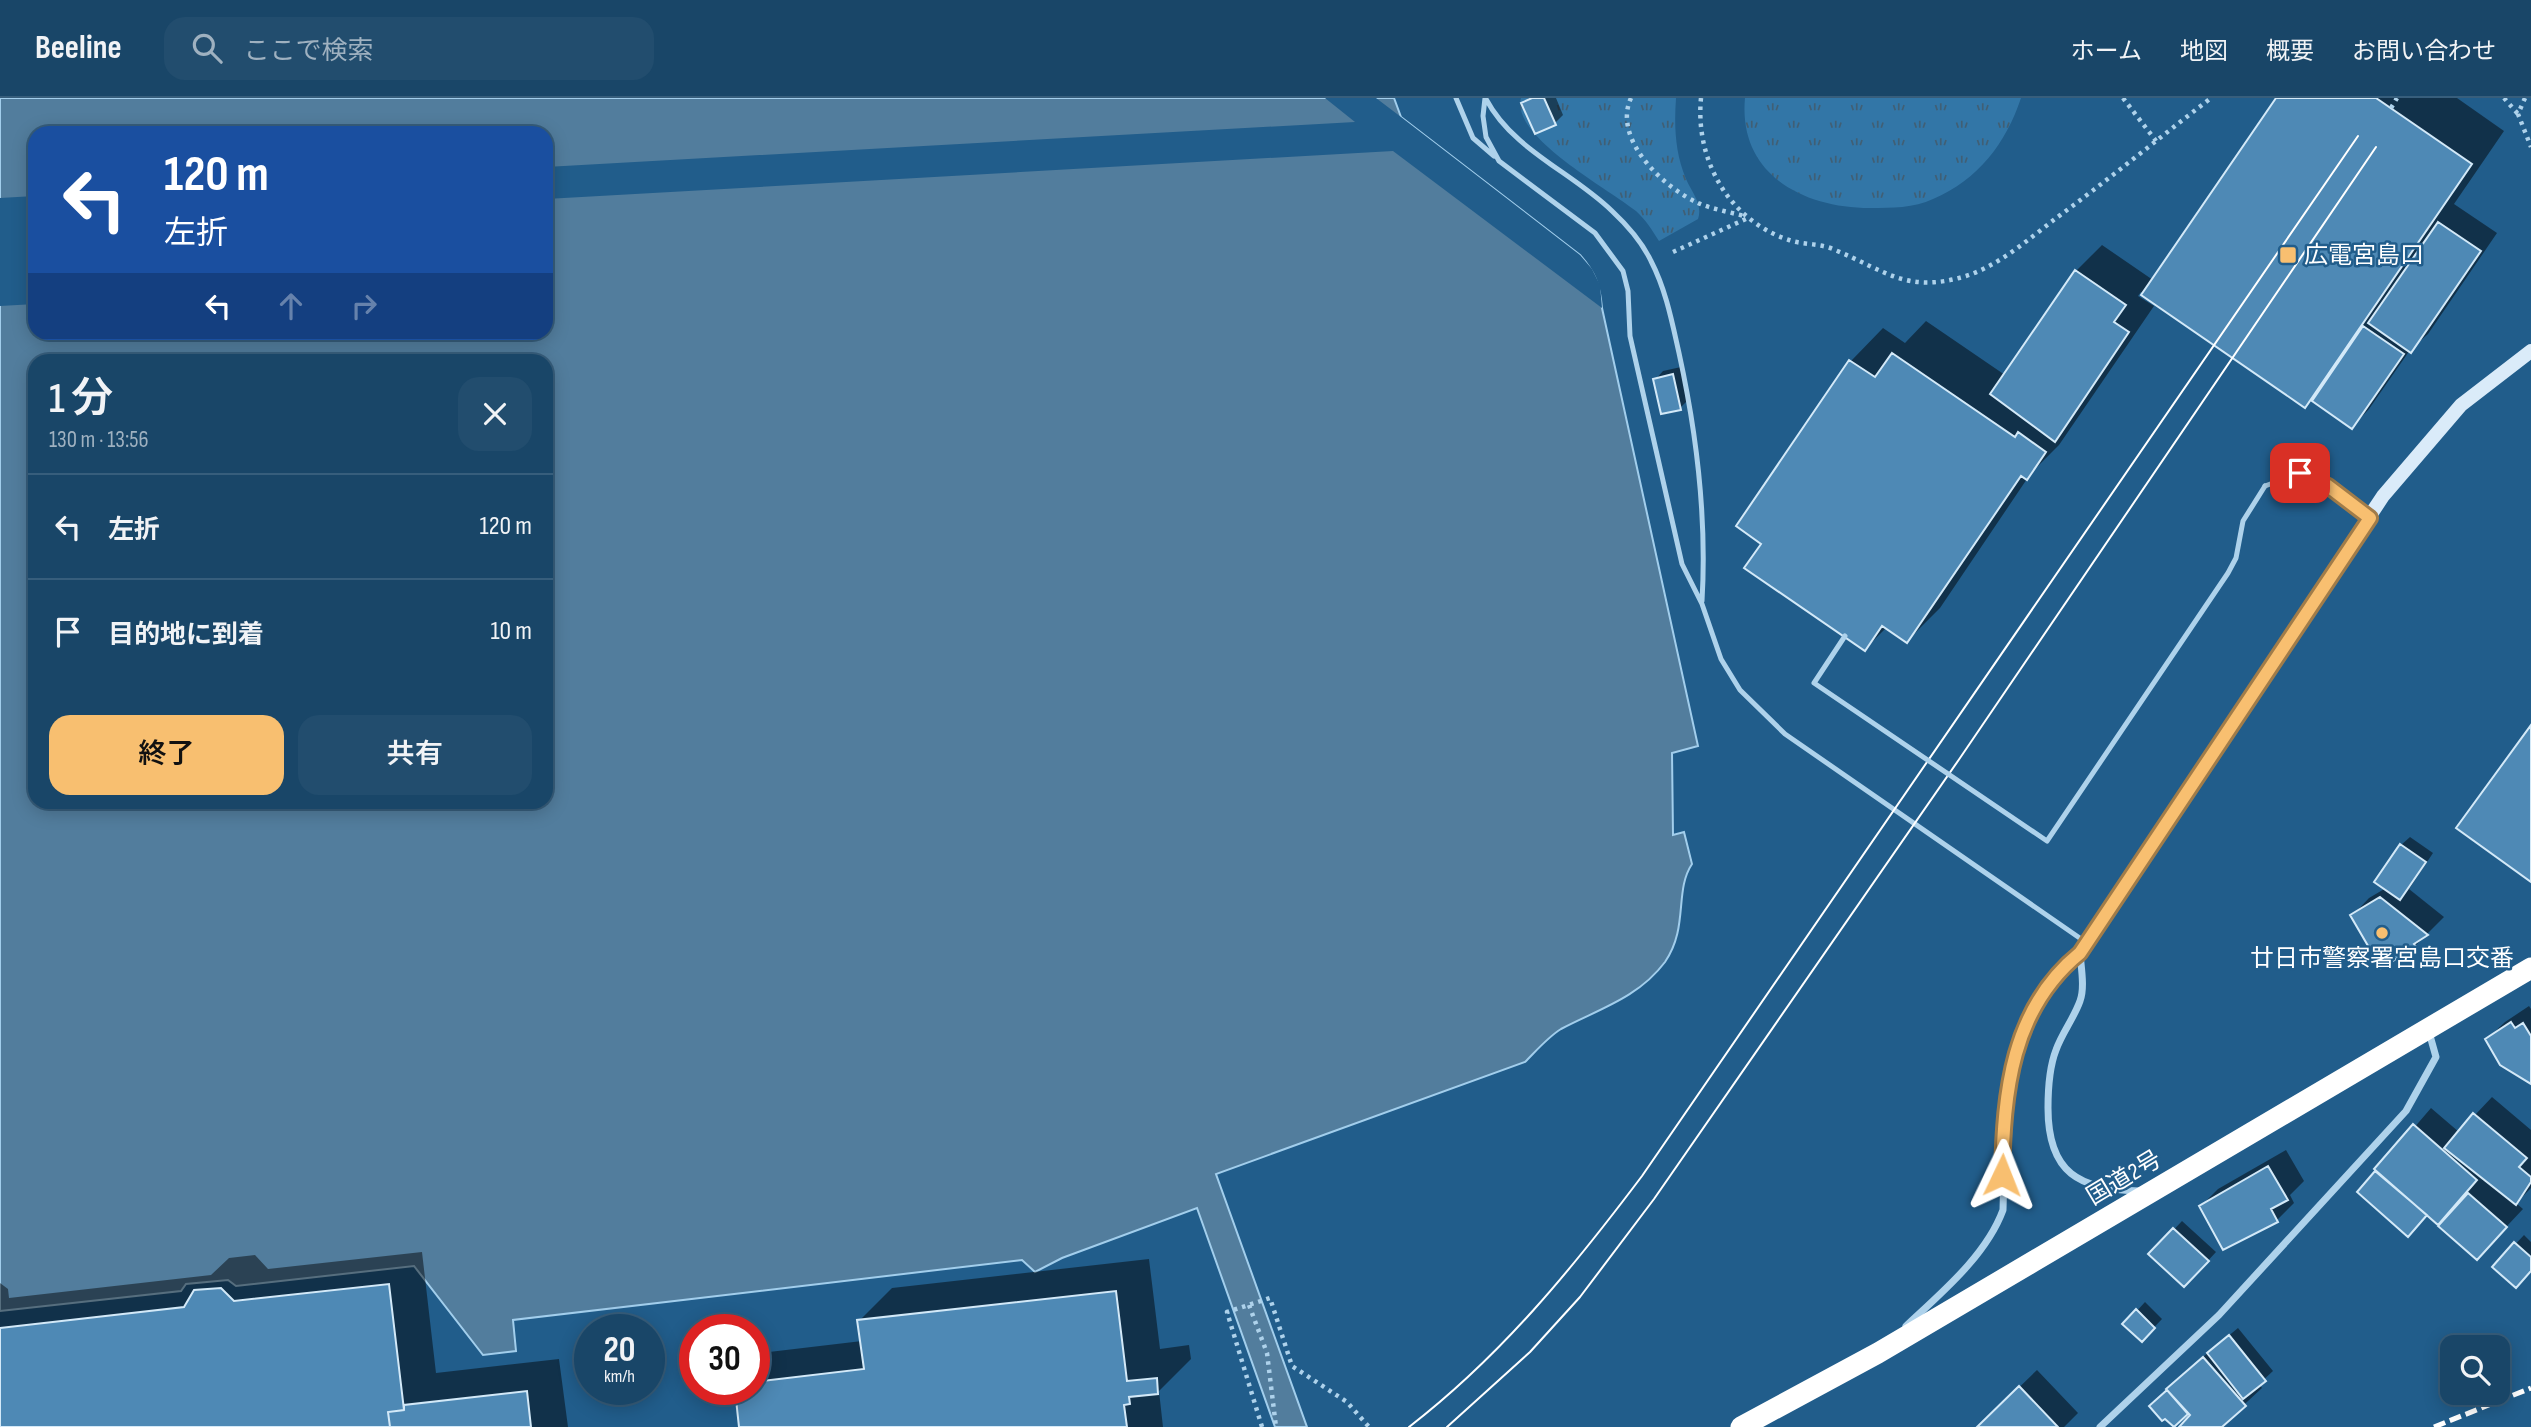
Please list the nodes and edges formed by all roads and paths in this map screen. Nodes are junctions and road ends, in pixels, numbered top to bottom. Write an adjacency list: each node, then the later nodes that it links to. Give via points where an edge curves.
1 (1456, 98): 14 (lane, via 1473,138)
2 (1485, 98): 14 (lane, via 1486,137); 16 (lane, via 1497,121 1612,210)
3 (1631, 98): 15 (path, via 1627,112 1631,137 1655,172 1698,203)
4 (1701, 98): 15 (path, via 1700,130 1710,169 1723,192)
5 (2123, 98): 12 (path)
6 (2211, 98): 12 (path)
7 (2397, 98): 10 (path)
8 (2504, 98): 11 (path)
9 (2525, 98): 11 (path)
10 (2390, 108)
11 (2518, 114): 13 (path)
12 (2156, 141): 15 (path, via 2020,246 1968,275 1927,284 1892,278 1833,248 1789,240)
13 (2531, 146)
14 (1499, 161): 19 (lane, via 1595,233 1623,271 1630,336 1682,564)
15 (1748, 218): 16 (path)
16 (1651, 261): 19 (lane, via 1669,308 1698,446)
17 (2531, 351): 18 (street, via 2454,412)
18 (2370, 518): 20 (lane, bridge, via 2328,486 2300,473 2265,486 2242,521 2236,558 2228,573 2046,841 1814,683); 21 (street)
19 (1702, 604): 21 (lane, via 1721,659 1763,716)
20 (1845, 636)
21 (2084, 948): 24 (street, via 2081,999 2055,1051 2048,1086 2050,1145 2061,1165 2080,1179 2116,1191); 26 (street, via 2058,972 2040,998 2014,1058 2006,1087 2003,1210 1998,1224 1972,1260)
22 (2531, 968): 23 (highway, 国道2号)
23 (2428, 1029): 24 (highway, 国道2号); 31 (street, via 2436,1057 2406,1111 2219,1315)
24 (2154, 1191): 26 (highway, 国道2号)
25 (1248, 1305): 27 (path, via 1227,1312); 28 (path, via 1267,1353); 29 (path, via 1270,1298 1291,1362 1347,1402)
26 (1878, 1353): 30 (highway, 国道2号)
27 (1262, 1427)
28 (1276, 1427)
29 (1368, 1427)
30 (1741, 1427)
31 (2100, 1427)

